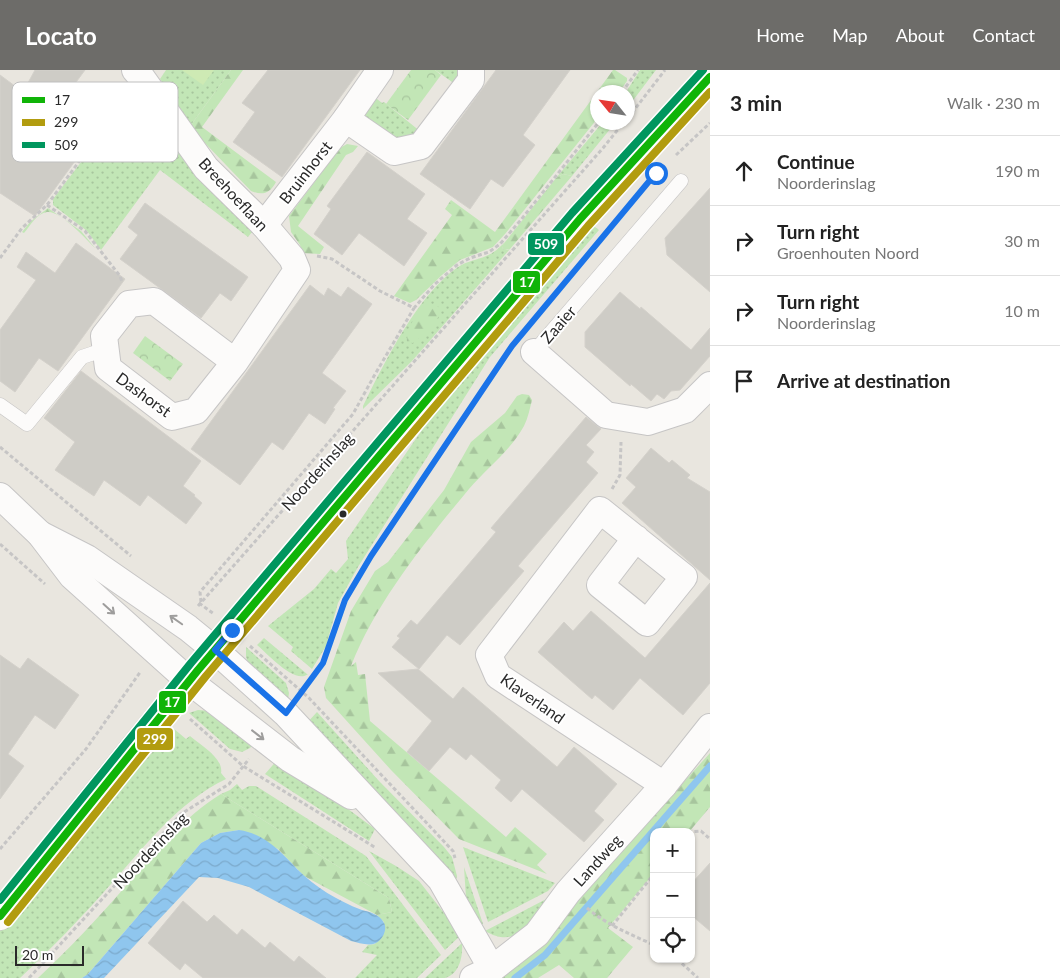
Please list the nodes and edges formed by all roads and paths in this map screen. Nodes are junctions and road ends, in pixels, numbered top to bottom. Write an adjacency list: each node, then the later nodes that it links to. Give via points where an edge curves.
1 (380, 70): 8 (street, Bruinhorst)
2 (471, 70): 8 (street, via 471,80 421,146 394,152)
3 (638, 70): 6 (path)
4 (665, 70): 7 (path)
5 (710, 77): 37 (main road, via 580,219)
6 (627, 85)
7 (635, 109)
8 (346, 119): 18 (street, Bruinhorst)
9 (710, 123): 13 (path)
10 (178, 129): 18 (street, Breehoeflaan, via 206,168)
11 (592, 130): 22 (path, via 500,244 457,265)
12 (618, 130): 35 (path, Noorderinslag)
13 (669, 160)
14 (77, 162): 16 (path)
15 (681, 180): 23 (lane, Zaaier)
16 (47, 205): 19 (path, via 22,228); 21 (path, via 85,231 120,276)
17 (618, 217): 23 (path)
18 (264, 225): 20 (street, Breehoeflaan)
19 (0, 258)
20 (294, 264): 22 (path, via 316,256 332,259 380,291); 25 (street, Dashorst)
21 (130, 304): 24 (street, via 104,336); 25 (street, via 154,301)
22 (414, 308): 35 (path, via 353,414 200,592)
23 (524, 343): 28 (street, Zaaier, via 606,415); 41 (path, via 371,556 345,600 323,663)
24 (106, 350): 25 (street, Dashorst, via 108,368 172,417 196,411); 27 (lane, via 82,356 28,424)
25 (235, 362)
26 (710, 386): 28 (street, Zaaier, via 685,410 648,422)
27 (0, 405)
28 (620, 417): 31 (path, via 620,475)
29 (0, 446): 34 (path)
30 (0, 496): 32 (street)
31 (604, 504): 33 (street); 45 (street, Klaverland, via 489,655 498,676)
32 (40, 534): 36 (street, one-way to 32); 38 (street, one-way to 38, via 72,576)
33 (636, 538)
34 (132, 558)
35 (201, 603): 36 (path, Noorderinslag); 36 (path); 37 (path)
36 (187, 613): 37 (street)
37 (224, 640): 39 (main road); 41 (street)
38 (156, 652): 39 (street); 49 (path, via 86,749)
39 (189, 681): 40 (main road); 43 (street, one-way to 43)
40 (172, 701): 44 (path); 53 (main road)
41 (286, 713): 46 (street)
42 (710, 727): 45 (street, Landweg)
43 (264, 740): 44 (path, Noorderinslag); 46 (street)
44 (243, 766): 50 (path); 58 (path, Noorderinslag, via 229,784 181,814)
45 (664, 786): 57 (street, Landweg, via 568,892 537,934)
46 (377, 812): 57 (street, via 441,880)
47 (695, 831): 48 (path, via 701,830)
48 (710, 839)
49 (0, 849)
50 (382, 852)
51 (650, 879): 54 (path)
52 (594, 914): 54 (path)
53 (0, 916)
54 (612, 926): 55 (path)
55 (650, 943)
56 (681, 963): 59 (path)
57 (482, 974)
58 (29, 978)
59 (698, 978)

